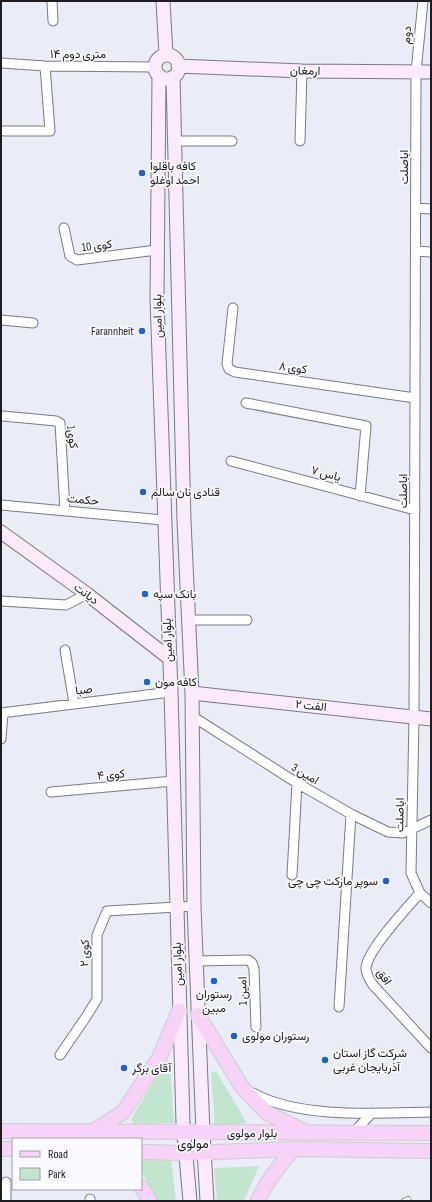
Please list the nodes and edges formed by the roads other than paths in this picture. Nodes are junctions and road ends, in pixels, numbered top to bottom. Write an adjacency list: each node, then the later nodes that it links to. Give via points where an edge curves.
1 (52, 1): 4 (street)
2 (164, 1): 5 (main road)
3 (423, 1): 11 (street, دوم)
4 (53, 21)
5 (166, 55): 8 (main road, via 157,60); 9 (main road, via 176,59)
6 (1, 64): 7 (street, ۱۴ متری دوم)
7 (45, 66): 8 (street, ۱۴ متری دوم); 13 (street, via 50,131)
8 (157, 71): 9 (main road, via 165,78); 20 (main road, بلوار امین)
9 (176, 71): 10 (main road, ارمغان); 14 (main road, بلوار امین)
10 (302, 71): 11 (main road, ارمغان); 16 (street)
11 (416, 72): 12 (main road, ارمغان); 17 (street, اباصلت)
12 (431, 72)
13 (4, 131)
14 (176, 141): 15 (street); 35 (main road, بلوار امین)
15 (232, 141)
16 (300, 141)
17 (416, 208): 18 (street); 21 (street, اباصلت)
18 (431, 209)
19 (64, 228): 20 (street, کوی 10, via 70,256 78,260)
20 (157, 250): 34 (main road, بلوار امین)
21 (416, 251): 22 (street); 26 (street, اباصلت)
22 (431, 252)
23 (233, 308): 26 (street, کوی ۸, via 227,364 229,369 235,372)
24 (1, 320): 25 (street)
25 (33, 323)
26 (415, 398): 32 (street, اباصلت)
27 (246, 403): 30 (street, via 366,426)
28 (3, 416): 33 (street, کوی1, via 60,423)
29 (231, 461): 30 (street, یاس ۷)
30 (360, 496): 32 (street, یاس ۷)
31 (1, 505): 33 (street, حکمت)
32 (415, 510): 48 (street, اباصلت)
33 (65, 511): 34 (street, حکمت)
34 (164, 520): 35 (main road); 42 (main road, بلوار امین)
35 (184, 521): 39 (main road, بلوار امین)
36 (1, 532): 37 (main road, دیانت)
37 (87, 594): 38 (street, via 66,605); 42 (main road, دیانت)
38 (1, 601)
39 (189, 620): 40 (street); 44 (main road, بلوار امین)
40 (247, 620)
41 (65, 650): 45 (street)
42 (169, 658): 43 (main road, بلوار امین)
43 (171, 692): 45 (street, صبا); 51 (main road, بلوار امین)
44 (192, 693): 47 (main road, بلوار امین); 48 (main road, الفت ۲)
45 (74, 703): 46 (street, صبا)
46 (2, 713): 50 (street)
47 (192, 716): 52 (street, امین 3); 60 (main road, بلوار امین)
48 (414, 718): 49 (main road, الفت ۲); 56 (street, اباصلت)
49 (431, 719)
50 (1, 739)
51 (174, 782): 53 (street, کوی ۴); 61 (main road, بلوار امین)
52 (297, 783): 54 (street, امین 3); 57 (street)
53 (51, 792)
54 (351, 814): 56 (street, امین 3, via 388,832 403,833); 63 (street)
55 (431, 820): 56 (street, امین 3)
56 (412, 828): 58 (street, اباصلت, via 412,872)
57 (292, 876)
58 (420, 893): 59 (street, اباصلت); 67 (street, افق, via 379,942 366,967 373,985)
59 (431, 903)
60 (194, 906): 61 (street); 62 (main road, بلوار امین)
61 (177, 907): 64 (main road, بلوار امین); 68 (street, کوی ۲, via 108,910 97,935 97,999)
62 (196, 961): 65 (main road, بلوار امین); 66 (street, امین 1, via 248,960 252,963)
63 (339, 1007)
64 (179, 1011): 73 (main road, via 159,1058 123,1112); 74 (main road, بلوار امین)
65 (198, 1016): 69 (main road); 75 (main road, بلوار امین)
66 (256, 1027)
67 (431, 1048)
68 (60, 1055)
69 (242, 1087): 71 (street, via 264,1099 305,1110); 76 (main road, via 267,1113)
70 (431, 1112): 71 (street)
71 (372, 1113): 77 (street)
72 (1, 1131): 73 (main road, بلوار مولوی)
73 (94, 1131): 74 (main road, بلوار مولوی)
74 (183, 1132): 75 (main road, بلوار مولوی); 84 (main road, بلوار امین)
75 (203, 1132): 76 (main road, بلوار مولوی); 85 (main road, بلوار امین)
76 (306, 1132): 77 (main road, بلوار مولوی)
77 (354, 1132): 78 (main road, بلوار مولوی)
78 (431, 1133)
79 (1, 1149): 80 (main road)
80 (12, 1149)
81 (294, 1149): 82 (main road, بلوار مولوی); 85 (main road, بلوار مولوی); 92 (main road, via 266,1182)
82 (431, 1151)
83 (142, 1152): 84 (main road, بلوار مولوی)
84 (185, 1153): 85 (main road, بلوار مولوی); 90 (main road, بلوار امین)
85 (205, 1153): 91 (main road, بلوار امین)
86 (6, 1182): 88 (street)
87 (142, 1189): 89 (main road)
88 (6, 1201)
89 (150, 1201)
90 (190, 1201)
91 (207, 1201)
92 (258, 1201)
93 (404, 1201): 94 (lane)
94 (409, 1201)

